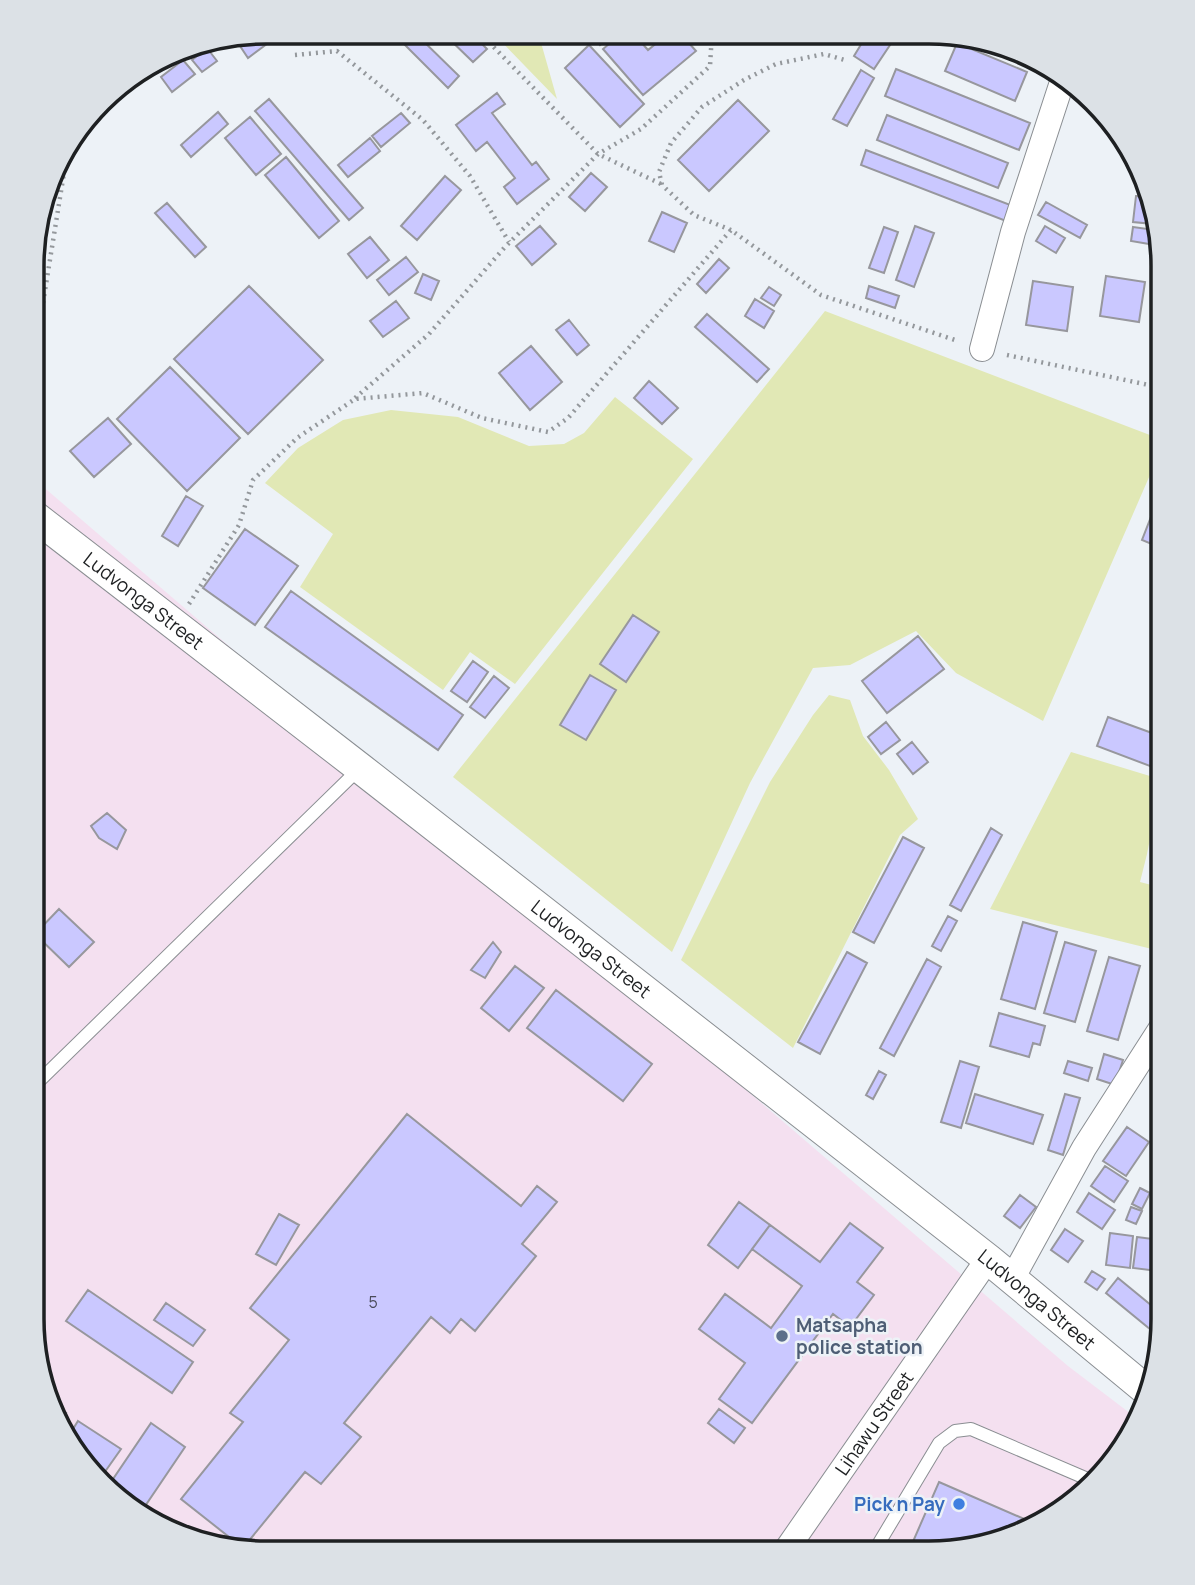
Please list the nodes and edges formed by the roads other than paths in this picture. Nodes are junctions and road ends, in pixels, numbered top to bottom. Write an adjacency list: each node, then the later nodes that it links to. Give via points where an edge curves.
1 (1060, 87): 2 (street, via 1013,232)
2 (982, 349)
3 (44, 523): 4 (street, Ludvonga Street)
4 (360, 768): 6 (lane); 7 (street, Ludvonga Street)
5 (1151, 1044): 8 (street, via 1084,1149)
6 (44, 1076)
7 (988, 1259): 8 (street, Ludvonga Street); 11 (street, Lihawu Street)
8 (1013, 1279): 9 (street, Ludvonga Street)
9 (1141, 1385)
10 (1084, 1478): 12 (lane, via 971,1429 955,1431 939,1443)
11 (792, 1541)
12 (880, 1541)

